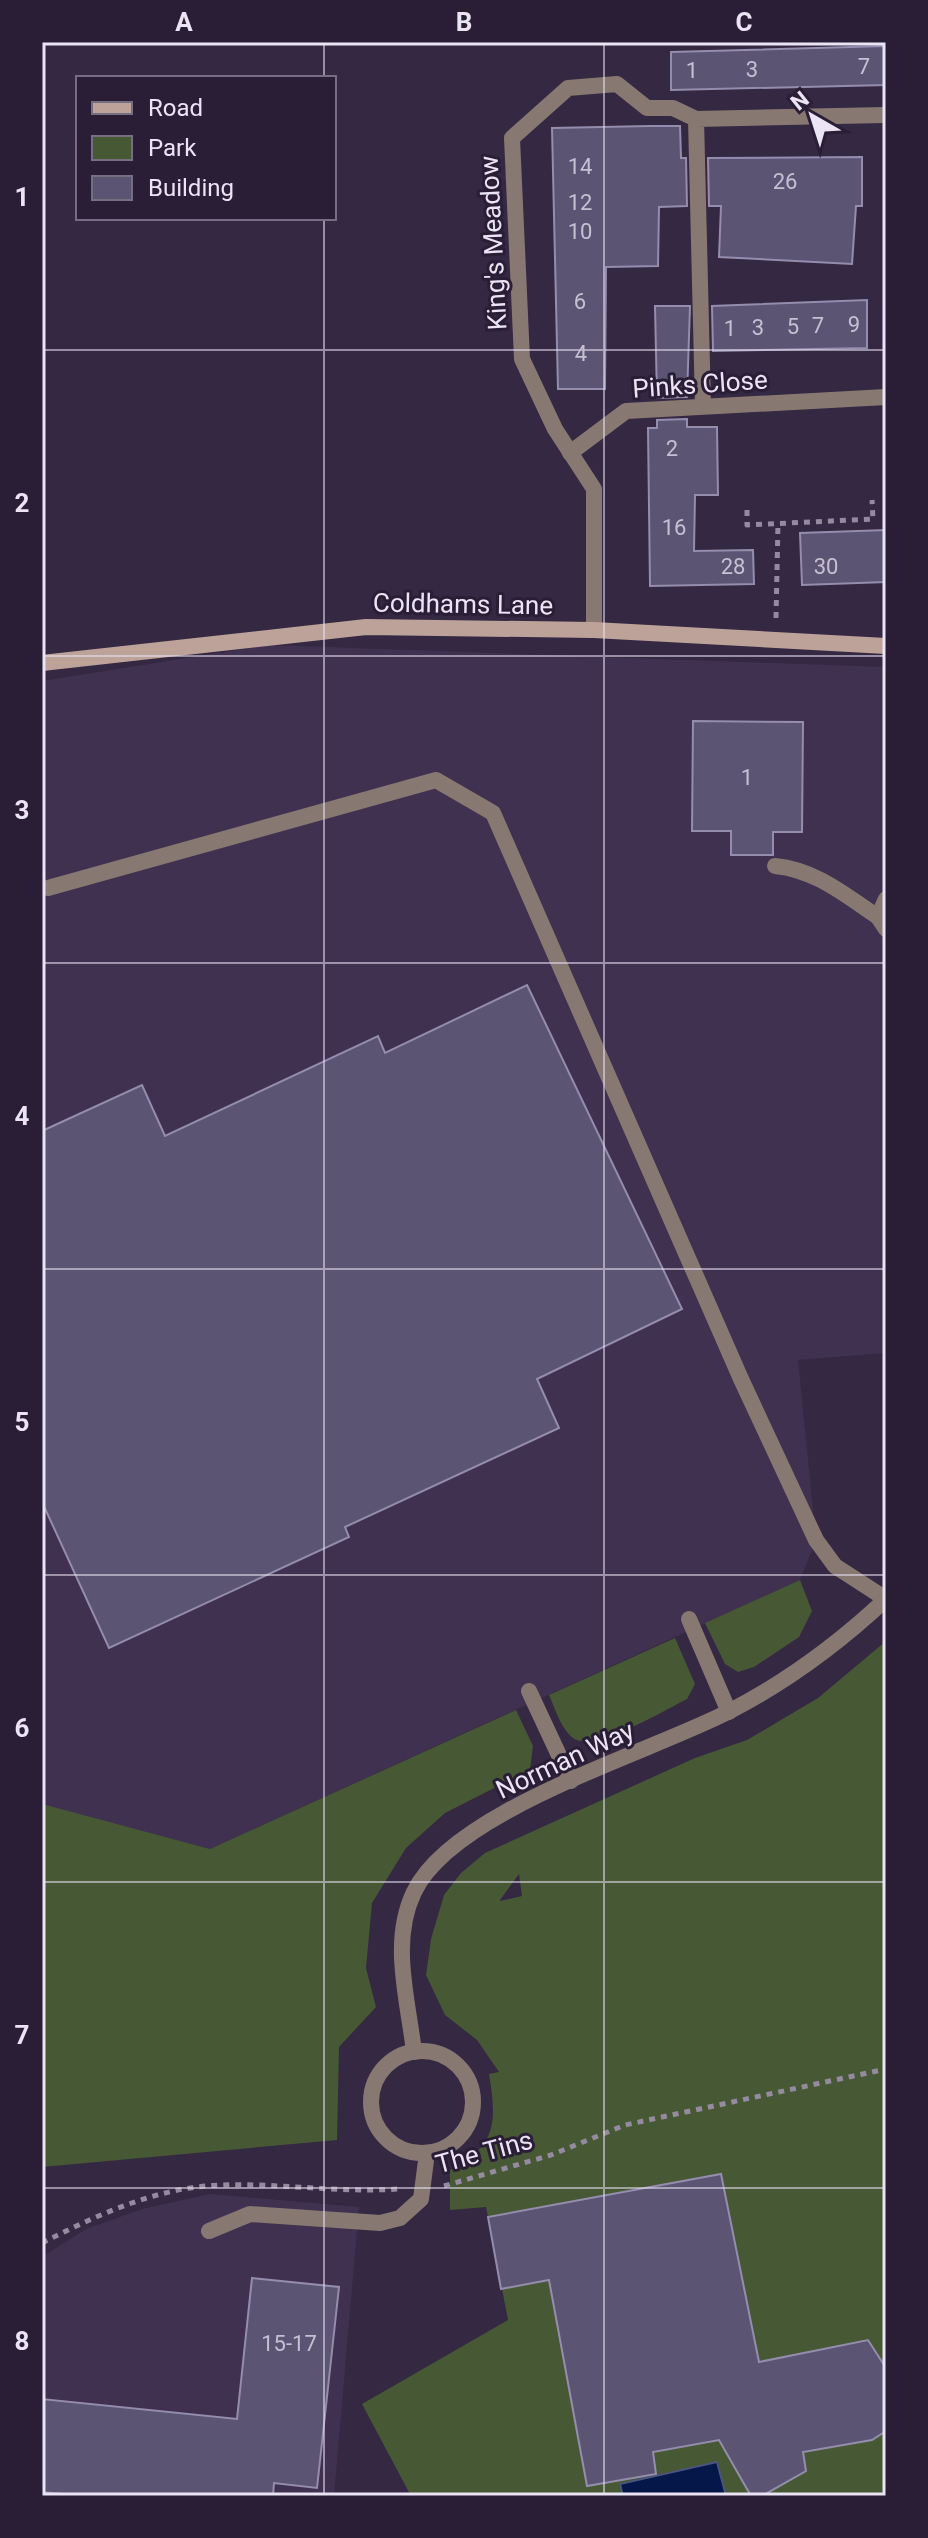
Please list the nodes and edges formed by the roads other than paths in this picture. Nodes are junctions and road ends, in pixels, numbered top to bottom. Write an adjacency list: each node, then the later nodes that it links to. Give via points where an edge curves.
1 (886, 115): 2 (street, King's Meadow)
2 (696, 119): 4 (street); 5 (street, King's Meadow, via 673,108 647,108 617,84 568,88 512,138 522,359)
3 (886, 397): 4 (street, Pinks Close)
4 (703, 406): 5 (street, Pinks Close, via 626,411)
5 (570, 453): 6 (street, via 594,489)
6 (594, 630): 7 (street, Coldhams Lane); 8 (street, Coldhams Lane, via 341,628)
7 (886, 646)
8 (42, 663)
9 (775, 866): 12 (street, via 817,876)
10 (48, 888): 13 (street, via 436,780 493,813 816,1540 835,1566)
11 (886, 899): 12 (street)
12 (882, 923)
13 (886, 1599): 16 (street, Norman Way, via 802,1670)
14 (689, 1619): 16 (street)
15 (529, 1691): 17 (street)
16 (729, 1712): 17 (street, Norman Way)
17 (571, 1781): 18 (street, Norman Way, via 461,1839 434,1861 414,1892 403,1930 402,1959)
18 (414, 2052): 19 (street, via 387,2066 374,2085 371,2106 389,2141 409,2152); 19 (street, via 431,2052 453,2062 472,2090 472,2114 459,2137)
19 (427, 2153): 20 (street, via 421,2199 414,2209 380,2223 250,2214)
20 (209, 2231)

